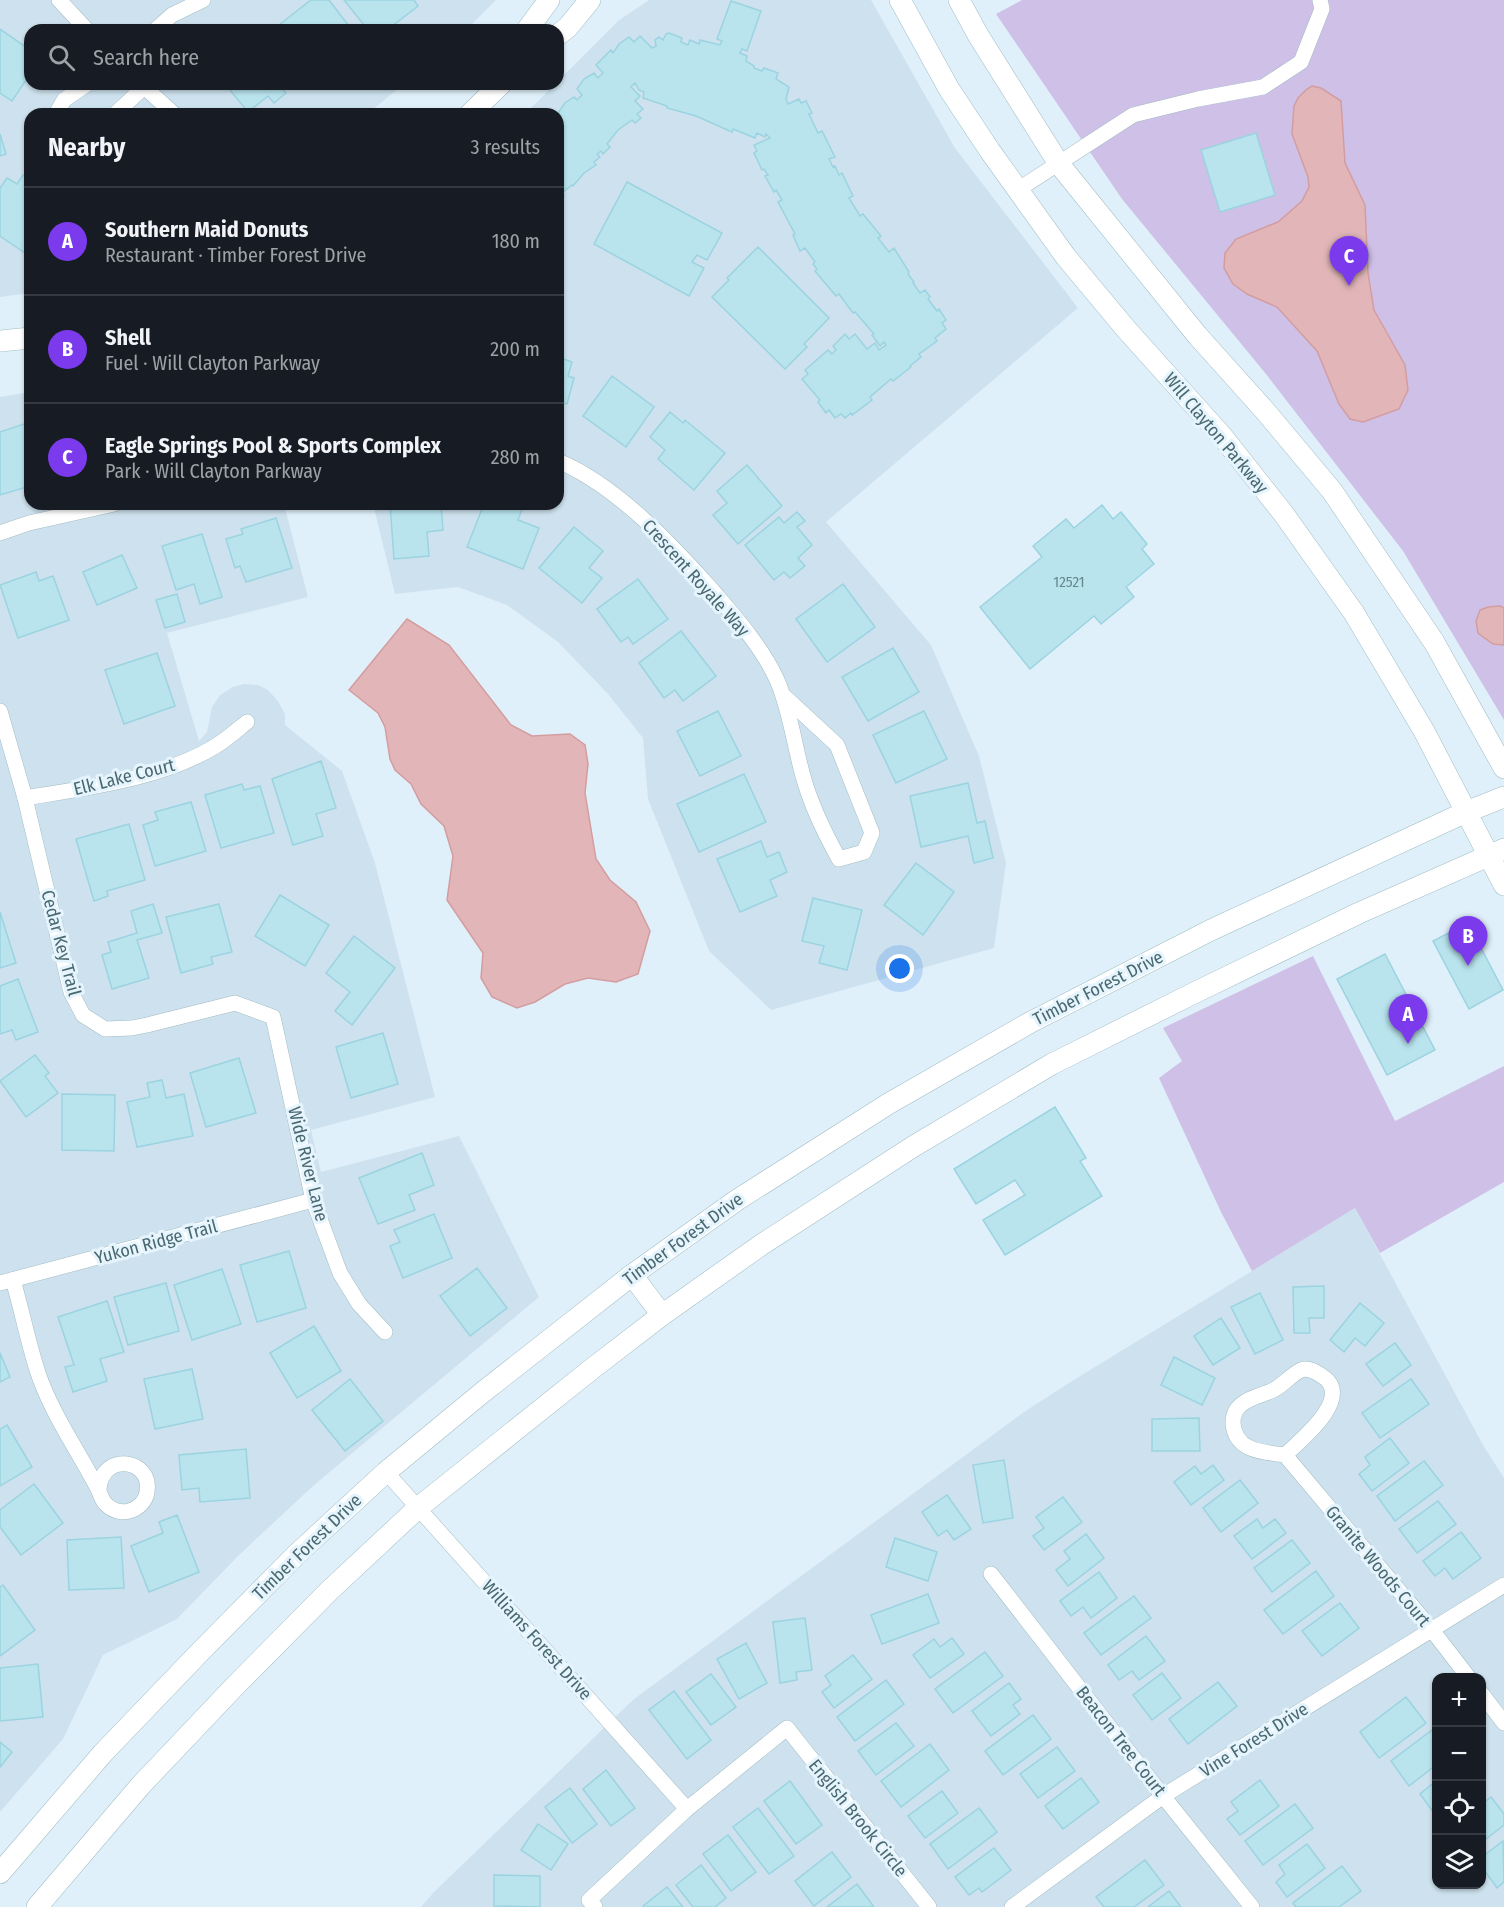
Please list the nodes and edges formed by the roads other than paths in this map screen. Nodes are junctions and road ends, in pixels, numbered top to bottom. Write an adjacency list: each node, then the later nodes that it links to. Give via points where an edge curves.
1 (59, 0): 8 (street)
2 (203, 0): 9 (street)
3 (549, 0): 10 (main road)
4 (590, 0): 11 (main road)
5 (900, 0): 19 (main road, Will Clayton Parkway, via 949,89)
6 (959, 0): 18 (main road)
7 (1320, 0): 18 (street, via 1323,9 1301,62 1263,87 1133,115)
8 (81, 24)
9 (162, 24)
10 (531, 24)
11 (564, 30)
12 (78, 90): 15 (street)
13 (138, 90): 16 (street)
14 (147, 90): 17 (street)
15 (59, 108)
16 (121, 108)
17 (167, 108)
18 (1059, 164): 19 (street); 28 (main road, via 1197,335 1332,491 1434,642)
19 (1019, 189): 31 (main road, Will Clayton Parkway, via 1066,257 1222,436 1323,568 1392,675)
20 (24, 339): 21 (main road)
21 (0, 341)
22 (564, 463): 25 (street, Crescent Royale Way, via 605,488 673,548 750,636)
23 (87, 510): 24 (street)
24 (0, 533)
25 (783, 695): 25 (street, Crescent Royale Way, via 803,777 818,819 839,859 864,852 872,833 837,745)
26 (0, 711): 30 (street, Cedar Key Trail)
27 (247, 722): 30 (street, Elk Lake Court, via 215,747 157,771 100,786)
28 (1504, 768)
29 (1504, 796): 31 (main road, Timber Forest Drive)
30 (25, 798): 34 (street, Cedar Key Trail, via 69,985 83,1015 105,1029 132,1028 235,1003)
31 (1466, 812): 32 (main road, Will Clayton Parkway); 36 (main road, Timber Forest Drive, via 1210,930 1031,1022 878,1110 737,1200)
32 (1497, 853): 33 (main road, Will Clayton Parkway); 38 (main road, via 1359,913 1052,1064 914,1146)
33 (1504, 885)
34 (273, 1017): 35 (street, Wide River Lane)
35 (313, 1200): 37 (street, Yukon Ridge Trail); 39 (street, Wide River Lane, via 340,1273 359,1304)
36 (632, 1275): 38 (main road); 41 (main road, Timber Forest Drive)
37 (6, 1282): 42 (street, via 44,1389)
38 (662, 1315): 43 (main road)
39 (385, 1332)
40 (1285, 1455): 40 (street, via 1244,1446 1233,1425 1234,1413 1240,1405 1280,1386 1302,1370 1312,1370 1326,1378 1330,1386 1329,1409); 46 (street, Granite Woods Court)
41 (386, 1472): 43 (street, Williams Forest Drive); 52 (main road, Timber Forest Drive, via 199,1653 103,1753)
42 (99, 1489)
43 (419, 1507): 51 (street, Williams Forest Drive); 53 (main road, via 226,1695 141,1785)
44 (991, 1574): 50 (street, Beacon Tree Court)
45 (1504, 1585): 46 (street, Vine Forest Drive)
46 (1432, 1630): 47 (street, Granite Woods Court); 50 (street, Vine Forest Drive)
47 (1466, 1673)
48 (1486, 1699): 49 (street)
49 (1504, 1723)
50 (1163, 1796): 56 (street, Vine Forest Drive); 57 (street, Beacon Tree Court)
51 (687, 1809): 54 (street, via 589,1900); 55 (street, English Brook Circle, via 787,1728)
52 (0, 1873)
53 (37, 1907)
54 (596, 1907)
55 (929, 1907)
56 (1012, 1907)
57 (1252, 1907)

